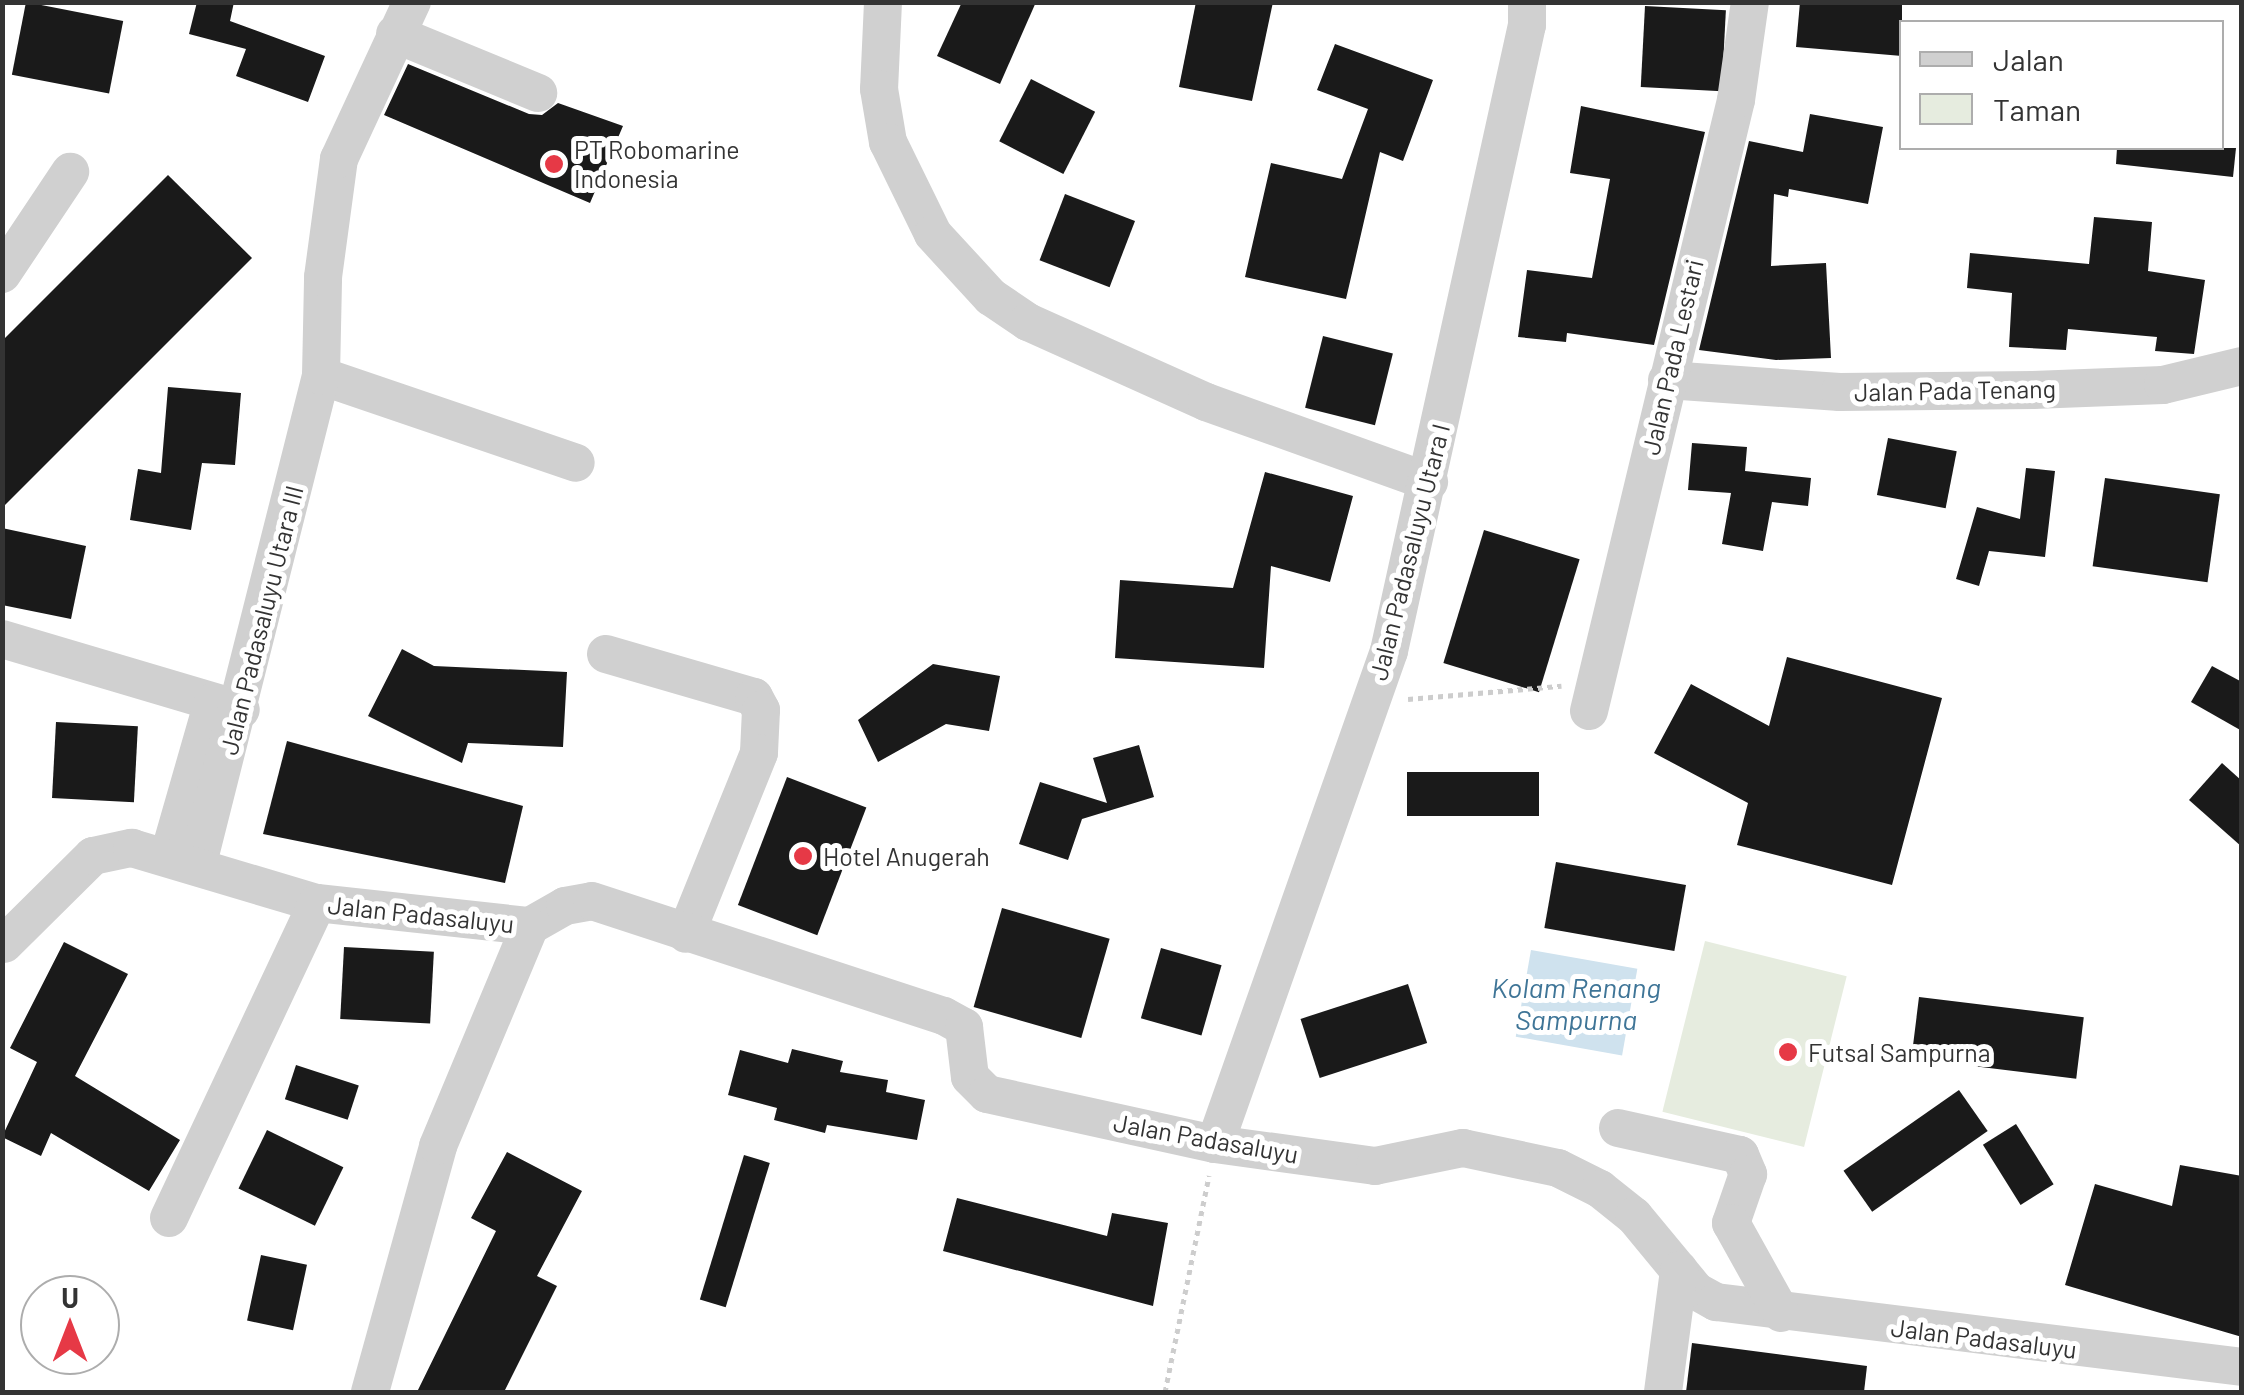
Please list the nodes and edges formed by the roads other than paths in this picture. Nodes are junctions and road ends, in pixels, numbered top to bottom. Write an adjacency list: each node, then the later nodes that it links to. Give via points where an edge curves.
1 (883, 2): 12 (street, via 879,89 888,142 933,234 991,296 1028,322 1206,402)
2 (1527, 2): 12 (street, Jalan Padasaluyu Utara I)
3 (1750, 2): 10 (street, Jalan Pada Lestari, via 1736,100)
4 (407, 11): 5 (street, Jalan Padasaluyu Utara III); 9 (street, Jalan Padasaluyu Utara III, via 339,159 323,277)
5 (538, 93)
6 (70, 172): 7 (street)
7 (2, 274)
8 (2242, 366): 10 (street, Jalan Pada Tenang, via 2163,385 2033,390 1840,392)
9 (321, 376): 11 (street); 16 (street, Jalan Padasaluyu Utara III)
10 (1666, 380): 15 (street, Jalan Pada Lestari)
11 (576, 463)
12 (1429, 482): 23 (street, Jalan Padasaluyu Utara I, via 1370,702)
13 (2, 640): 16 (street)
14 (606, 654): 20 (street, via 754,697 761,710 758,753)
15 (1593, 697)
16 (227, 706): 17 (street, Jalan Padasaluyu Utara III)
17 (184, 859): 18 (street, Jalan Padasaluyu); 21 (street, Jalan Padasaluyu, via 132,848 92,856)
18 (317, 903): 19 (street, Jalan Padasaluyu); 24 (street)
19 (530, 926): 20 (street, Jalan Padasaluyu, via 565,906 592,902); 28 (street, via 438,1146)
20 (686, 934): 23 (street, Jalan Padasaluyu, via 944,1016 964,1027 970,1077 987,1094)
21 (4, 944)
22 (1618, 1128): 26 (street, via 1740,1155 1748,1174 1731,1223)
23 (1216, 1144): 25 (street, Jalan Padasaluyu, via 1386,1167 1464,1148 1524,1156 1600,1189)
24 (169, 1218)
25 (1679, 1270): 26 (street, Jalan Padasaluyu, via 1716,1302); 29 (street)
26 (1781, 1313): 27 (street, Jalan Padasaluyu)
27 (2242, 1368)
28 (370, 1392)
29 (1663, 1392)

